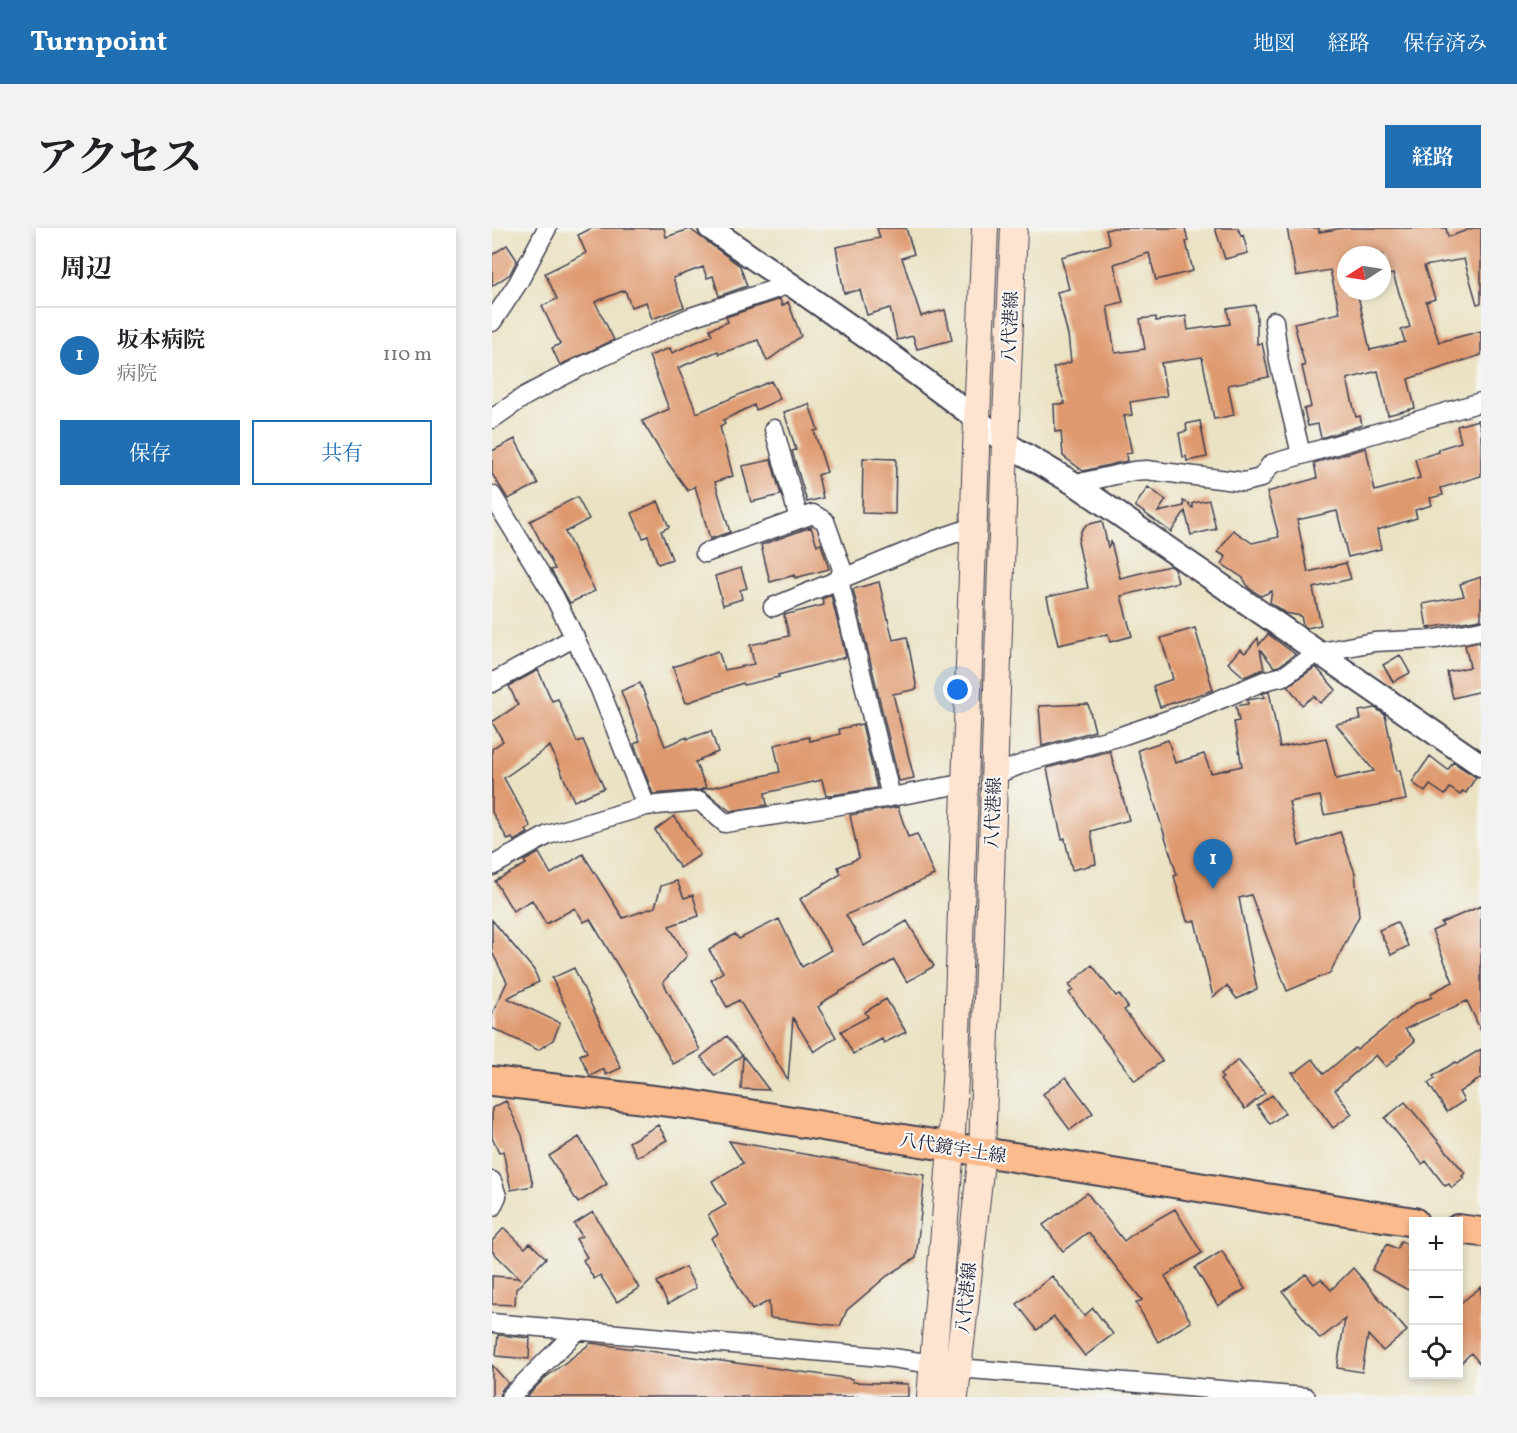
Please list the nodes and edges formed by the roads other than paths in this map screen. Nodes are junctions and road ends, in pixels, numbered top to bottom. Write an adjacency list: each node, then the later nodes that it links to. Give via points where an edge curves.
1 (547, 228): 7 (street)
2 (710, 228): 5 (street)
3 (985, 228): 9 (main road, 八代港線)
4 (1014, 228): 12 (main road, 八代港線)
5 (790, 284): 9 (street); 10 (street, via 691,317 588,363 525,396)
6 (1274, 321): 13 (street, via 1279,362)
7 (492, 322)
8 (1481, 402): 13 (street)
9 (976, 418): 12 (street); 17 (main road, 八代港線)
10 (492, 419)
11 (774, 429): 16 (street)
12 (1005, 443): 14 (street); 26 (main road, 八代港線)
13 (1301, 454): 14 (street, via 1271,464 1261,478 1244,482 1146,470)
14 (1075, 484): 23 (street)
15 (492, 495): 22 (street, via 554,596)
16 (799, 519): 18 (street); 19 (street, via 813,514 825,521 842,568)
17 (973, 527): 19 (street); 27 (main road, 八代港線)
18 (705, 553)
19 (839, 580): 20 (street); 28 (street)
20 (773, 607)
21 (1481, 630): 23 (street)
22 (574, 637): 24 (street); 29 (street, via 599,687)
23 (1316, 653): 25 (street); 26 (street, via 1284,676 1185,714)
24 (492, 683)
25 (1481, 765)
26 (994, 775): 33 (main road, 八代港線)
27 (966, 783): 28 (street); 32 (main road, 八代港線)
28 (891, 797): 29 (street, via 725,823 700,801)
29 (646, 806): 30 (street, via 548,835)
30 (492, 866)
31 (492, 1081): 32 (main road, 八代鏡宇土線, via 687,1104)
32 (951, 1148): 33 (main road, 八代鏡宇土線); 41 (main road, 八代港線)
33 (982, 1153): 36 (main road, 八代鏡宇土線); 41 (main road, 八代港線)
34 (492, 1180): 35 (street, via 497,1196)
35 (492, 1207)
36 (1409, 1221)
37 (1463, 1230): 38 (main road)
38 (1481, 1232)
39 (492, 1323): 40 (street)
40 (578, 1330): 41 (street); 42 (street)
41 (946, 1366): 43 (main road, 八代港線); 44 (main road, 八代港線); 45 (street)
42 (510, 1397)
43 (930, 1397)
44 (954, 1397)
45 (1306, 1397)

